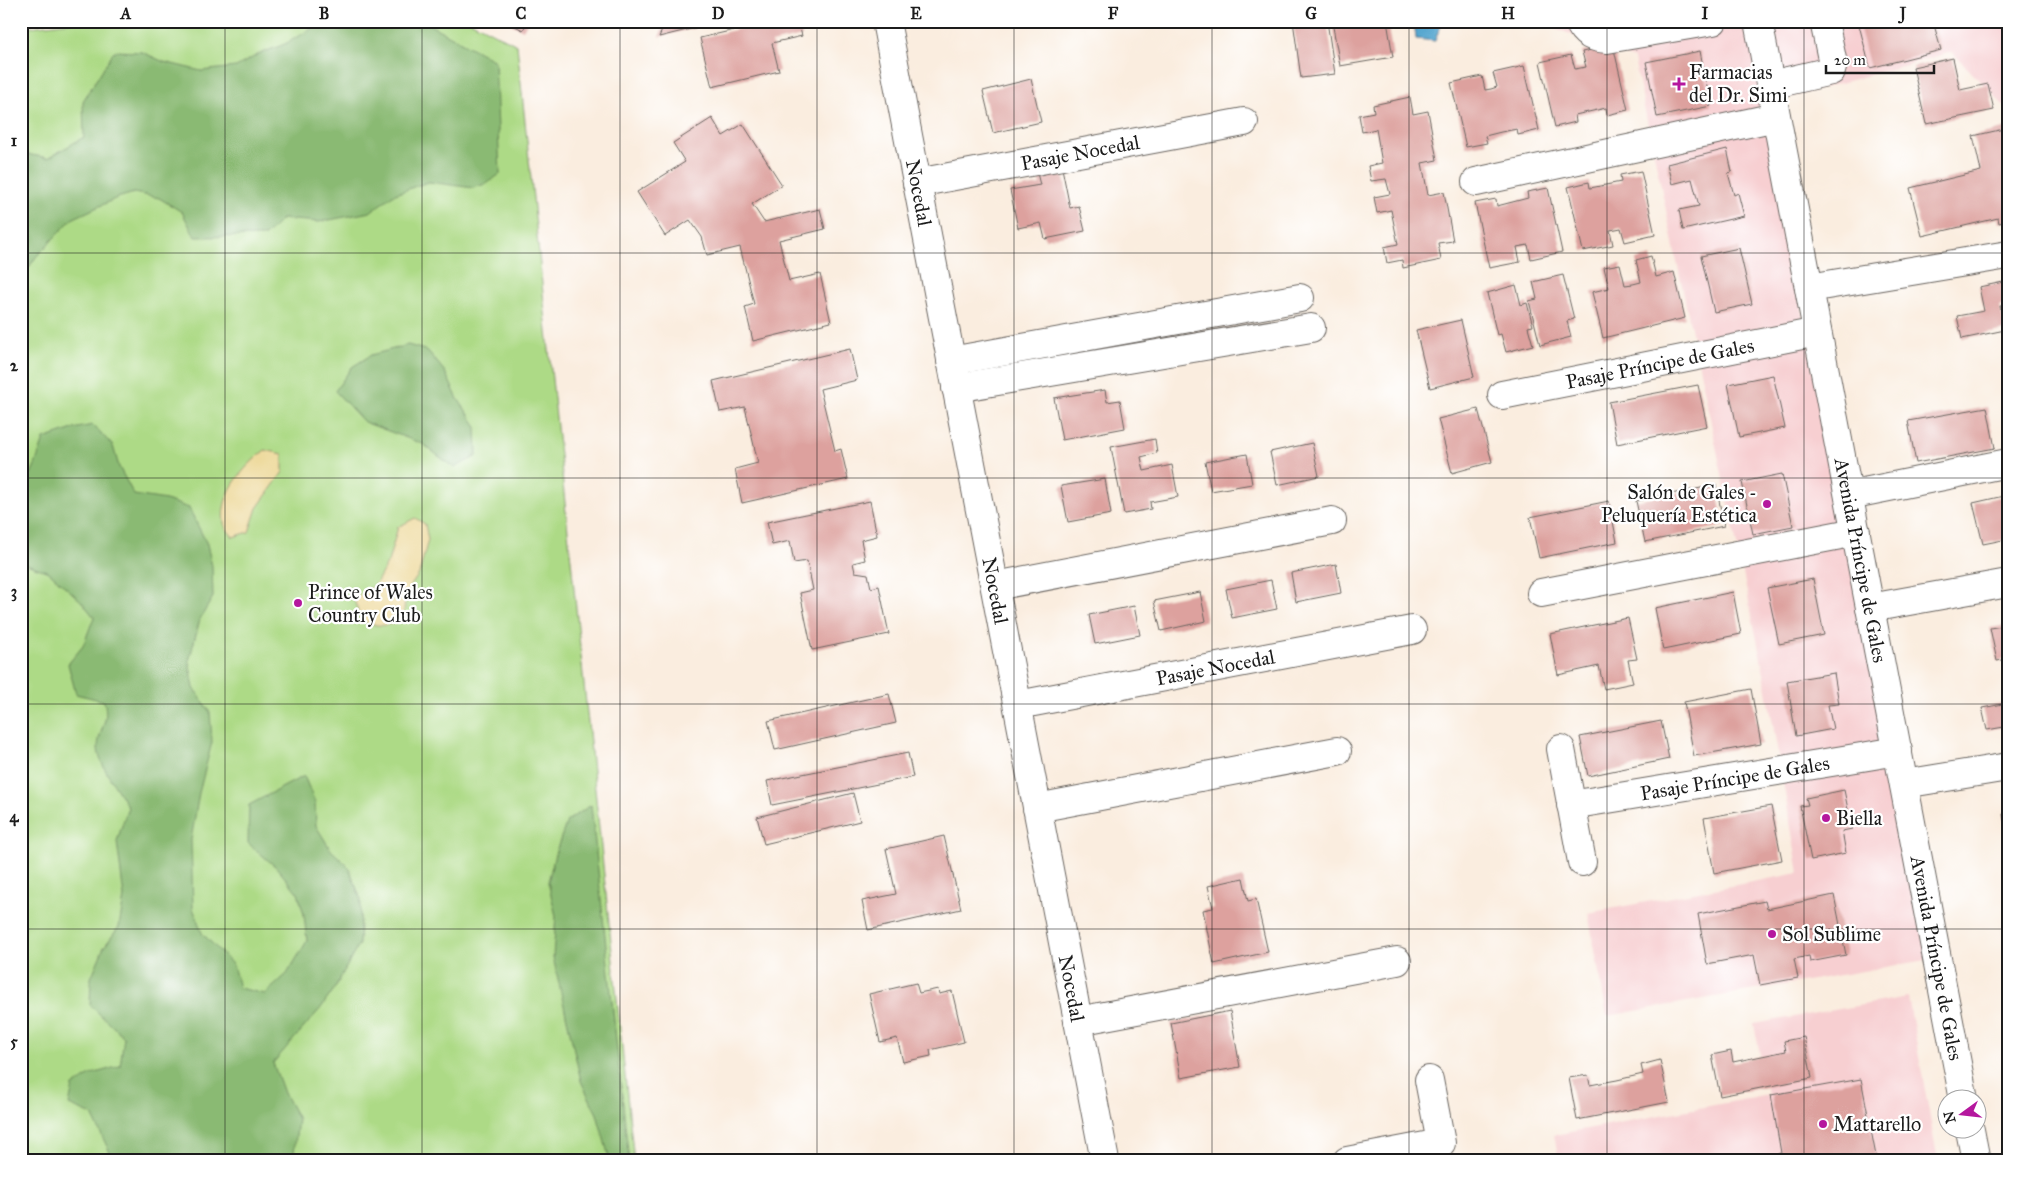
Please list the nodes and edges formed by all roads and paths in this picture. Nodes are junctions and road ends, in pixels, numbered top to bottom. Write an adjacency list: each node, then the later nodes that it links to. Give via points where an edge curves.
1 (886, 21): 10 (street, Nocedal)
2 (1579, 21): 3 (street, via 1587,34 1607,39)
3 (1713, 21)
4 (1758, 21): 6 (street, Avenida Príncipe de Gales)
5 (1824, 21): 6 (street, via 1833,64 1831,71)
6 (1770, 85): 7 (street, Avenida Príncipe de Gales)
7 (1776, 118): 9 (street); 12 (street, Avenida Príncipe de Gales)
8 (1244, 122): 10 (street, Pasaje Nocedal)
9 (1476, 182)
10 (917, 183): 16 (street, Nocedal)
11 (2008, 255): 12 (street)
12 (1809, 288): 15 (street, Avenida Príncipe de Gales)
13 (1300, 298): 16 (street)
14 (1311, 328): 17 (street)
15 (1818, 332): 18 (street, Pasaje Príncipe de Gales); 20 (street, Avenida Príncipe de Gales)
16 (952, 361): 17 (street, Nocedal)
17 (956, 388): 24 (street, Nocedal)
18 (1502, 395)
19 (2008, 463): 20 (street)
20 (1849, 495): 22 (street, Avenida Príncipe de Gales)
21 (1332, 521): 24 (street)
22 (1856, 532): 25 (street); 26 (street, Avenida Príncipe de Gales)
23 (2008, 583): 26 (street)
24 (995, 586): 28 (street, Nocedal)
25 (1541, 593)
26 (1870, 608): 31 (street, Avenida Príncipe de Gales)
27 (1412, 630): 28 (street, Pasaje Nocedal)
28 (1018, 705): 35 (street, Nocedal)
29 (1561, 749): 34 (street)
30 (1338, 751): 35 (street)
31 (1898, 751): 33 (street, Avenida Príncipe de Gales); 34 (street, Pasaje Príncipe de Gales)
32 (2008, 767): 33 (street)
33 (1904, 784): 40 (street, Avenida Príncipe de Gales)
34 (1571, 805): 36 (street)
35 (1038, 808): 38 (street, Nocedal)
36 (1582, 862)
37 (1397, 961): 38 (street)
38 (1078, 1021): 42 (street, Nocedal)
39 (1429, 1080): 43 (street, via 1441,1144)
40 (1962, 1090)
41 (1972, 1140): 44 (street)
42 (1105, 1161)
43 (1347, 1161)
44 (1976, 1161)

